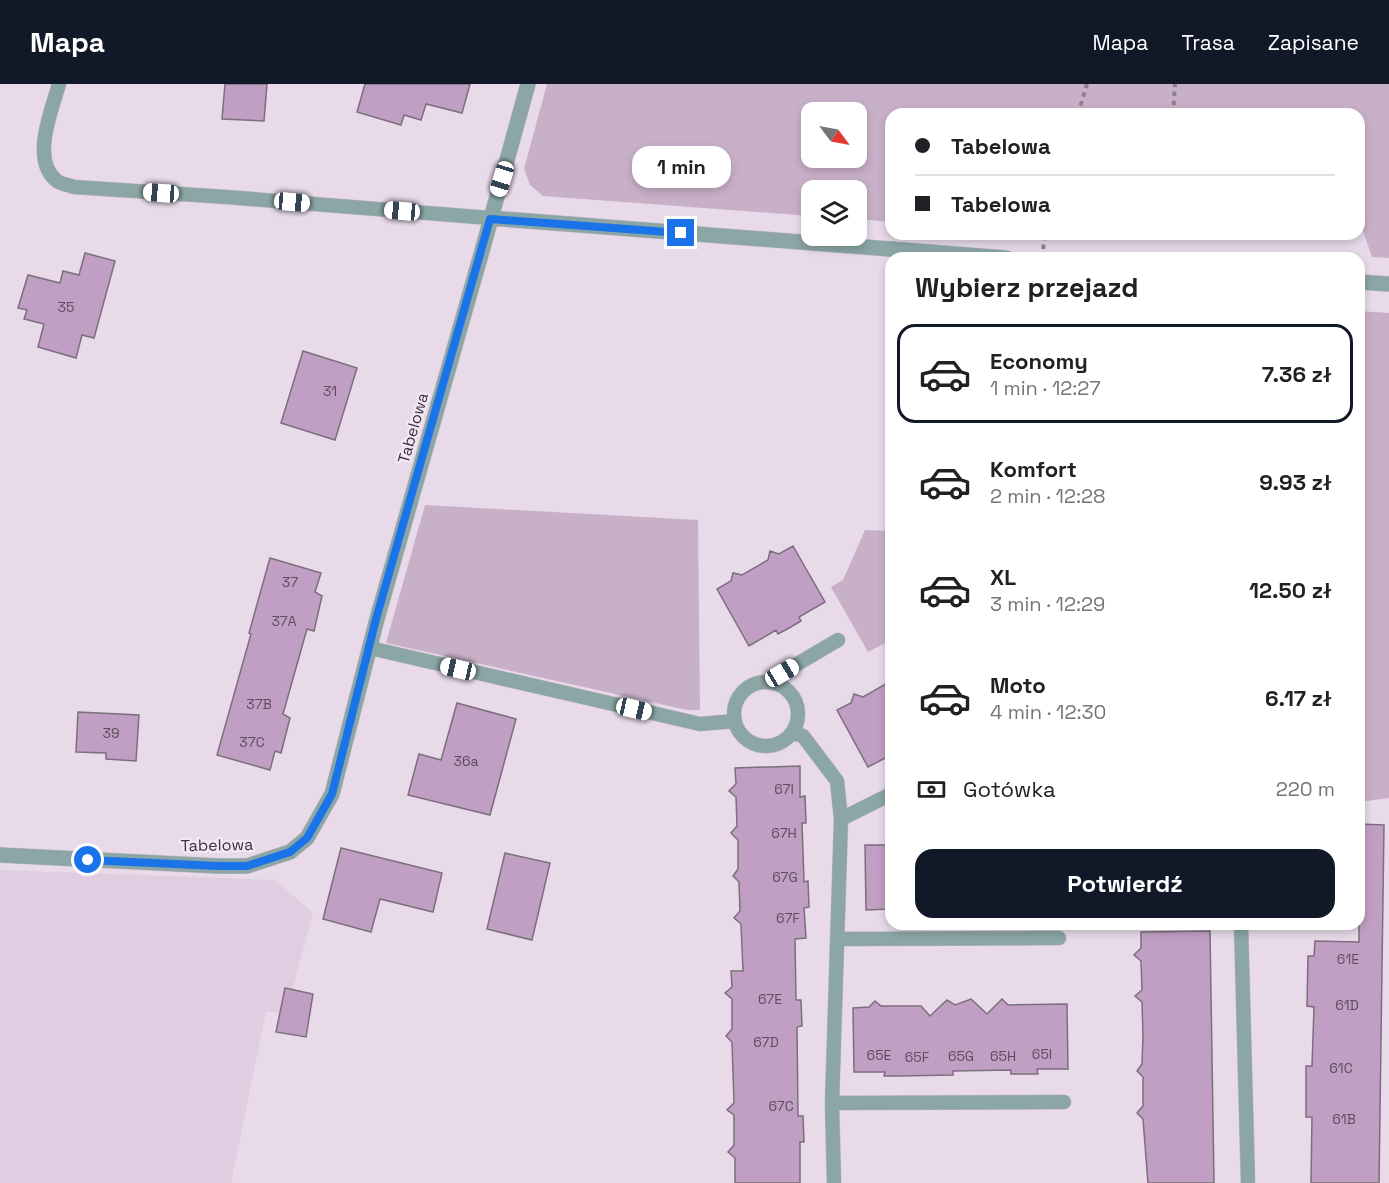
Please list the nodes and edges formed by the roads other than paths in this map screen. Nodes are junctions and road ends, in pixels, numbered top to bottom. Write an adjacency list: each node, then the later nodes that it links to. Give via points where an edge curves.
1 (59, 84): 3 (lane, via 43,141 45,164 57,181 74,187)
2 (528, 84): 3 (street, Tabelowa)
3 (490, 219): 4 (street); 8 (street, Tabelowa)
4 (927, 252)
5 (1365, 282): 6 (street)
6 (1389, 284)
7 (838, 640): 9 (lane, via 782,673)
8 (370, 648): 10 (lane, via 700,724); 14 (street, Tabelowa, via 332,794 307,838 290,852 247,866)
9 (777, 684): 10 (lane, via 760,683 742,693 734,711); 11 (lane, via 796,701 797,723)
10 (735, 721): 11 (lane, via 745,739 754,744 775,745)
11 (793, 733): 13 (lane, via 803,736 837,782)
12 (885, 797): 13 (lane)
13 (841, 819): 17 (lane)
14 (0, 855)
15 (1241, 930): 21 (lane)
16 (1059, 938): 17 (lane)
17 (838, 939): 19 (lane)
18 (1064, 1102): 19 (lane)
19 (832, 1103): 20 (lane)
20 (834, 1183)
21 (1248, 1183)

